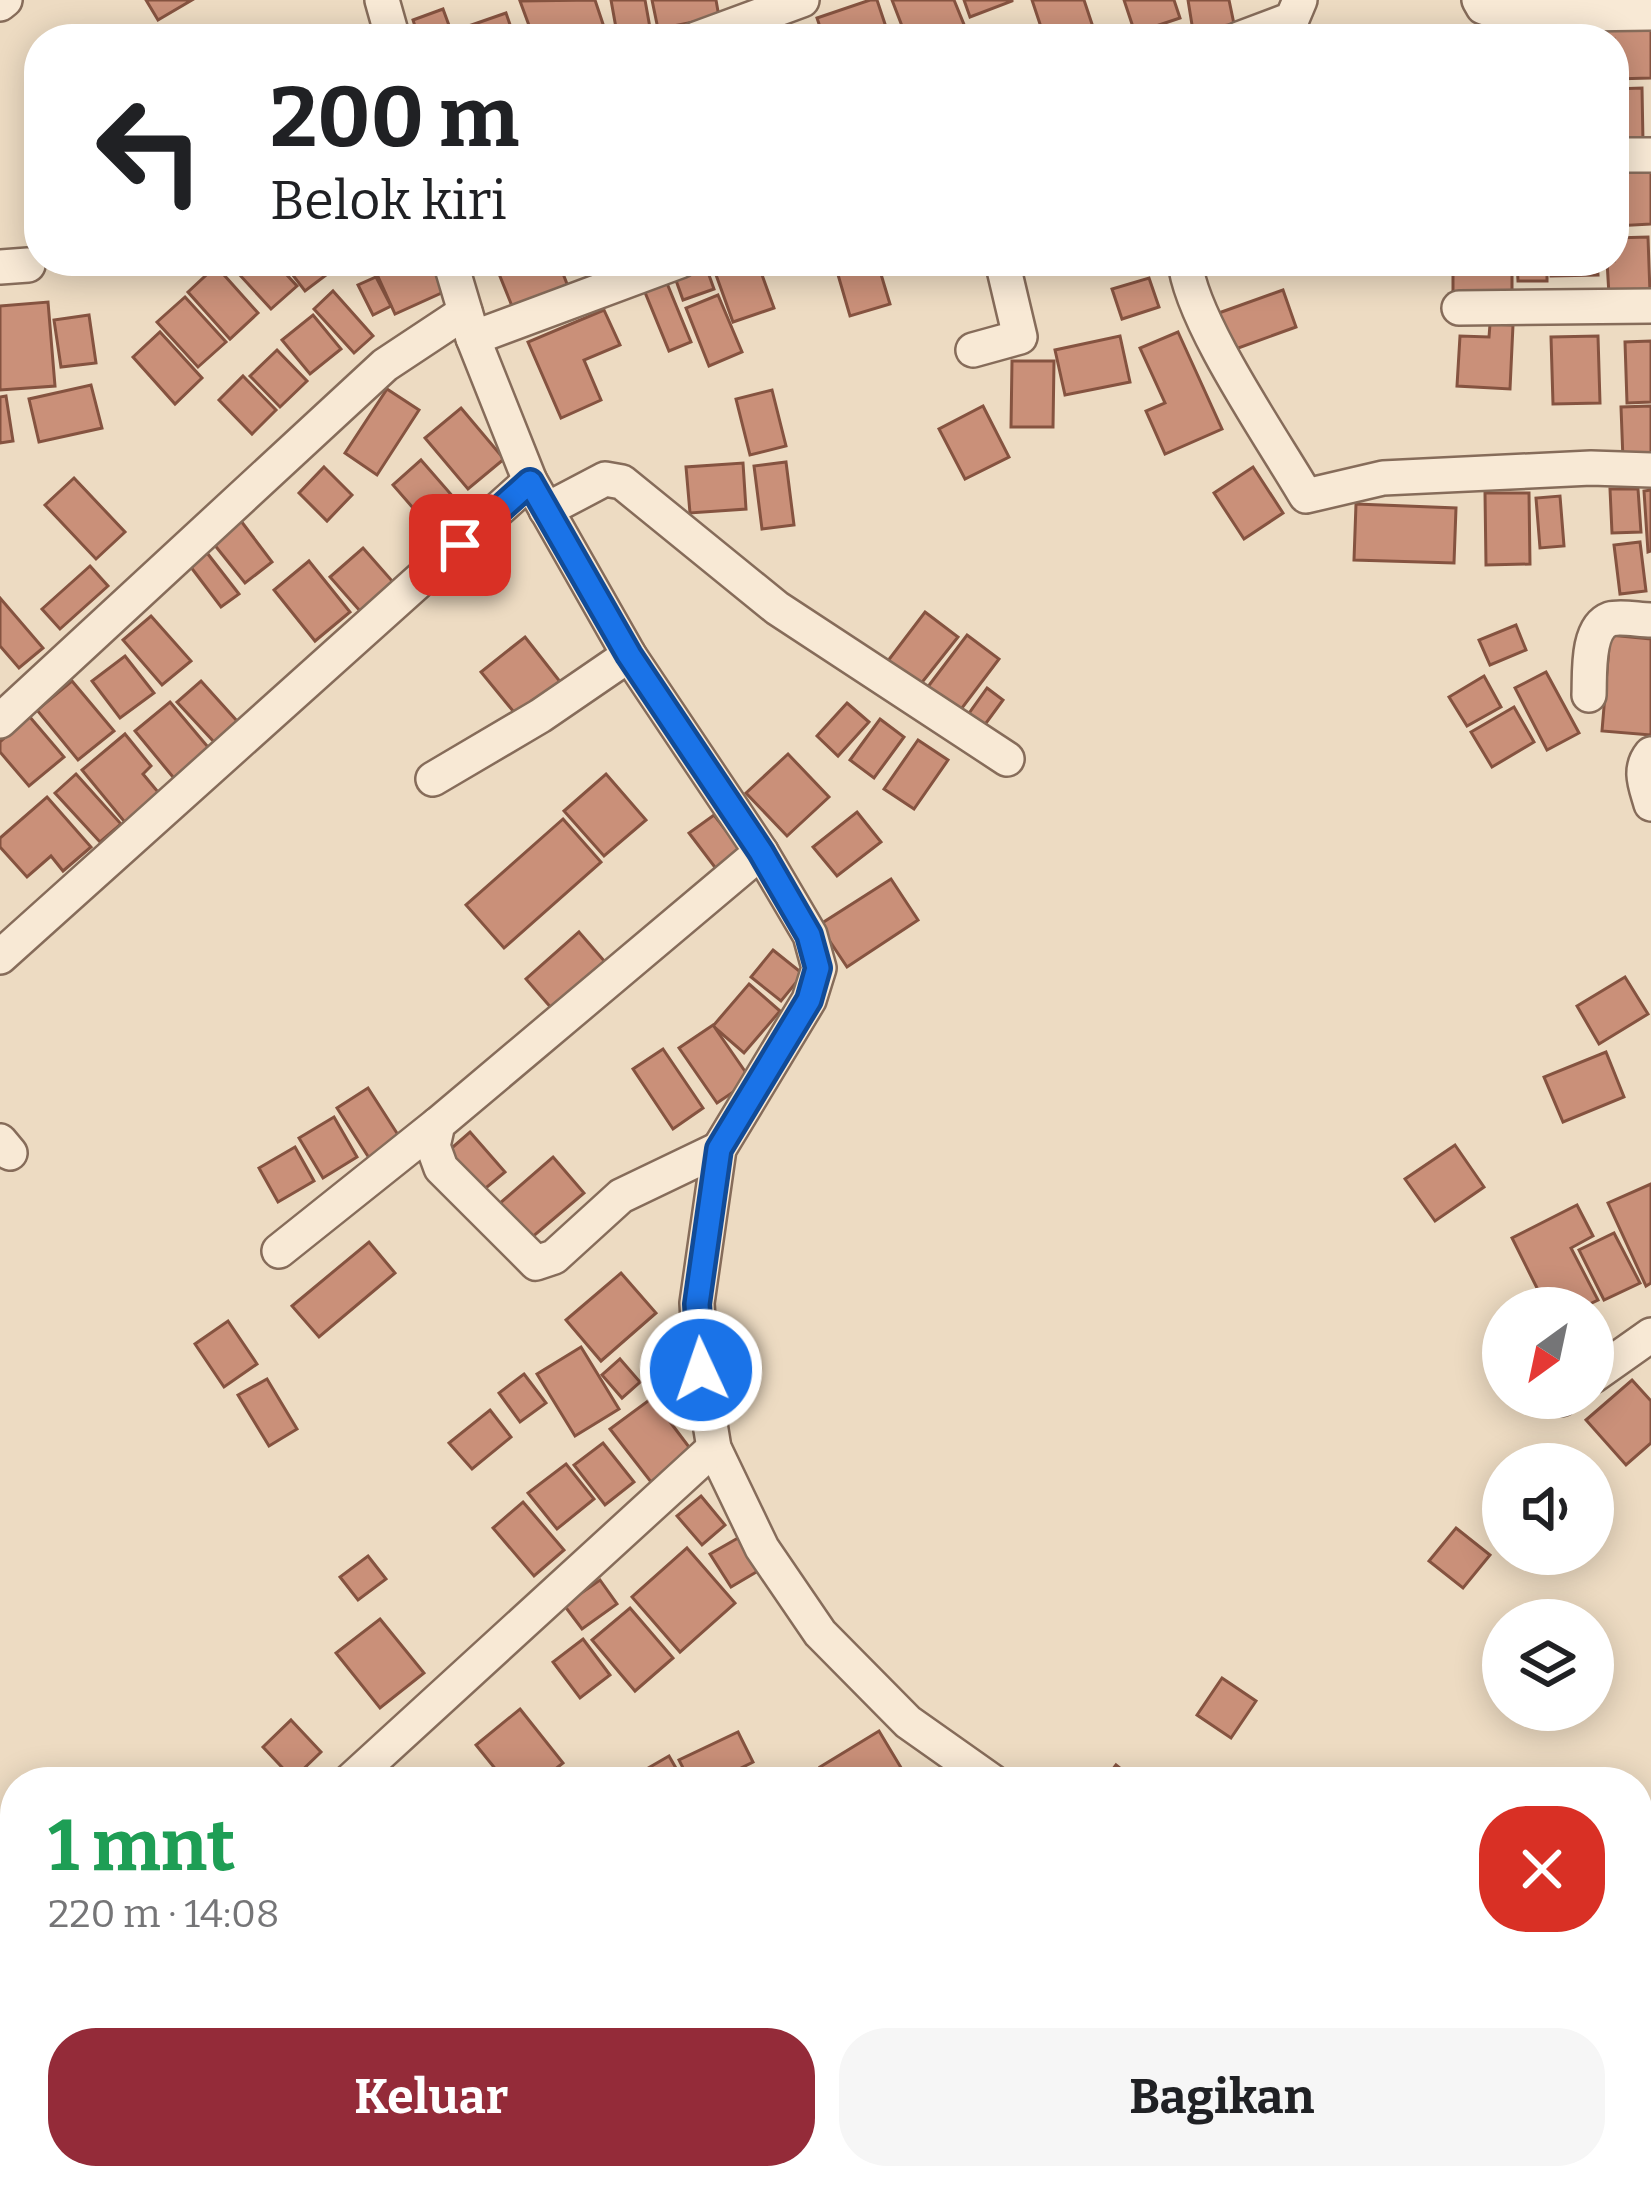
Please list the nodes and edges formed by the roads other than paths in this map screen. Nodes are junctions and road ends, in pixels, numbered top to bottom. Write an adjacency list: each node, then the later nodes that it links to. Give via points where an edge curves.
1 (802, 0): 6 (street)
2 (1300, 0): 7 (street, via 1292,19)
3 (1479, 0): 4 (street, via 1504,15)
4 (1608, 8): 5 (street)
5 (1651, 13)
6 (737, 24)
7 (1279, 24)
8 (454, 276): 14 (street)
9 (631, 276): 14 (street)
10 (1006, 276): 15 (street, via 1020,337)
11 (1187, 276): 16 (street, via 1213,338 1306,496 1383,478)
12 (1651, 306): 13 (street)
13 (1459, 308)
14 (469, 325): 17 (street); 21 (street, via 385,365)
15 (973, 350)
16 (1651, 470)
17 (538, 496): 19 (street); 23 (street, via 622,482 777,608); 27 (street)
18 (1651, 620): 20 (street, via 1604,623 1593,646)
19 (629, 655): 24 (street); 26 (street)
20 (1589, 695)
21 (0, 721)
22 (1651, 754): 25 (street, via 1643,775)
23 (1007, 759)
24 (433, 778)
25 (1651, 804)
26 (761, 852): 28 (street); 29 (street, via 809,935 818,968 809,1000)
27 (0, 957)
28 (438, 1124): 29 (street, via 433,1146 441,1168 536,1263 554,1257 621,1196); 30 (street)
29 (719, 1149): 33 (street, via 697,1304)
30 (279, 1251)
31 (1651, 1335): 32 (street)
32 (1614, 1361)
33 (714, 1448): 34 (street); 35 (street, via 762,1548 820,1634 908,1722)
34 (365, 1767)
35 (972, 1767)

